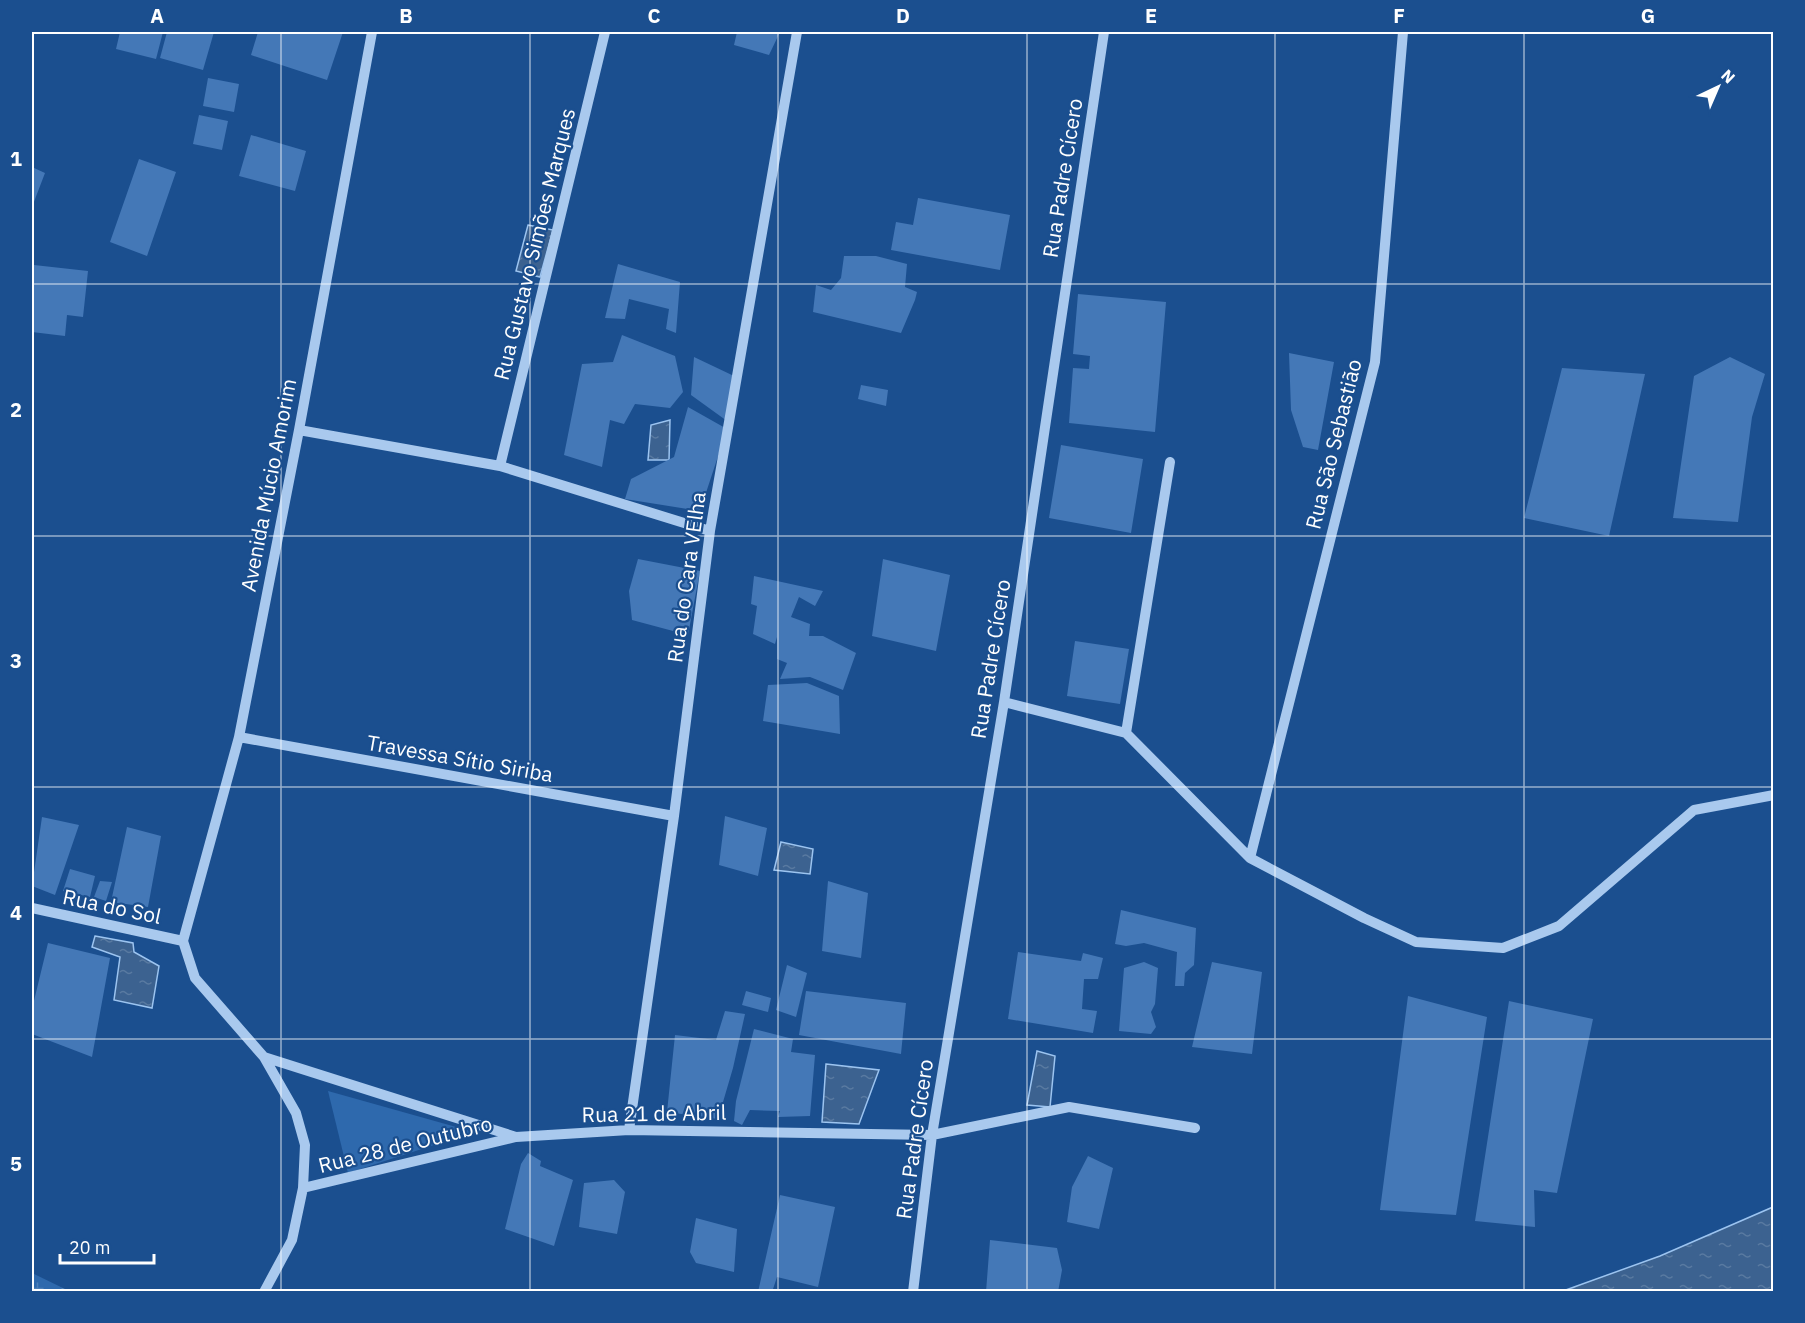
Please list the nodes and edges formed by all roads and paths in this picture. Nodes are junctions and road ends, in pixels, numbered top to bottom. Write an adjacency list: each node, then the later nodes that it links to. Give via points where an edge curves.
1 (372, 32): 6 (street, Avenida Múcio Amorim)
2 (605, 32): 8 (street, Rua Gustavo Simões Marques)
3 (797, 32): 9 (street, Rua do Cara VElha)
4 (1104, 32): 10 (street, Rua Padre Cícero)
5 (1403, 32): 15 (street, Rua São Sebastião, via 1375,362)
6 (299, 430): 8 (street); 12 (street, Avenida Múcio Amorim)
7 (1170, 462): 11 (street)
8 (500, 466): 9 (street)
9 (710, 531): 14 (street, Rua do Cara VElha)
10 (1004, 702): 11 (street); 21 (street, Rua Padre Cícero)
11 (1126, 733): 15 (street)
12 (239, 737): 14 (street, Travessa Sítio Siriba); 17 (street, Avenida Múcio Amorim)
13 (1773, 795): 15 (street, via 1695,810 1559,926 1503,948 1416,942)
14 (674, 816): 20 (street, Rua do Cara VElha)
15 (1250, 858)
16 (32, 908): 17 (street, Rua do Sol)
17 (183, 941): 18 (street, via 195,978)
18 (264, 1057): 22 (street, Rua 21 de Abril); 23 (street, Rua 28 de Outubro, via 296,1113 305,1145)
19 (1195, 1128): 21 (street, Rua 21 de Abril, via 1069,1107)
20 (629, 1130): 21 (street, Rua 21 de Abril); 22 (street, Rua 21 de Abril)
21 (932, 1136): 25 (street, Rua Padre Cícero)
22 (516, 1137): 23 (street, Rua 28 de Outubro)
23 (303, 1188): 24 (street, Rua 28 de Outubro, via 292,1240)
24 (264, 1292)
25 (913, 1292)

